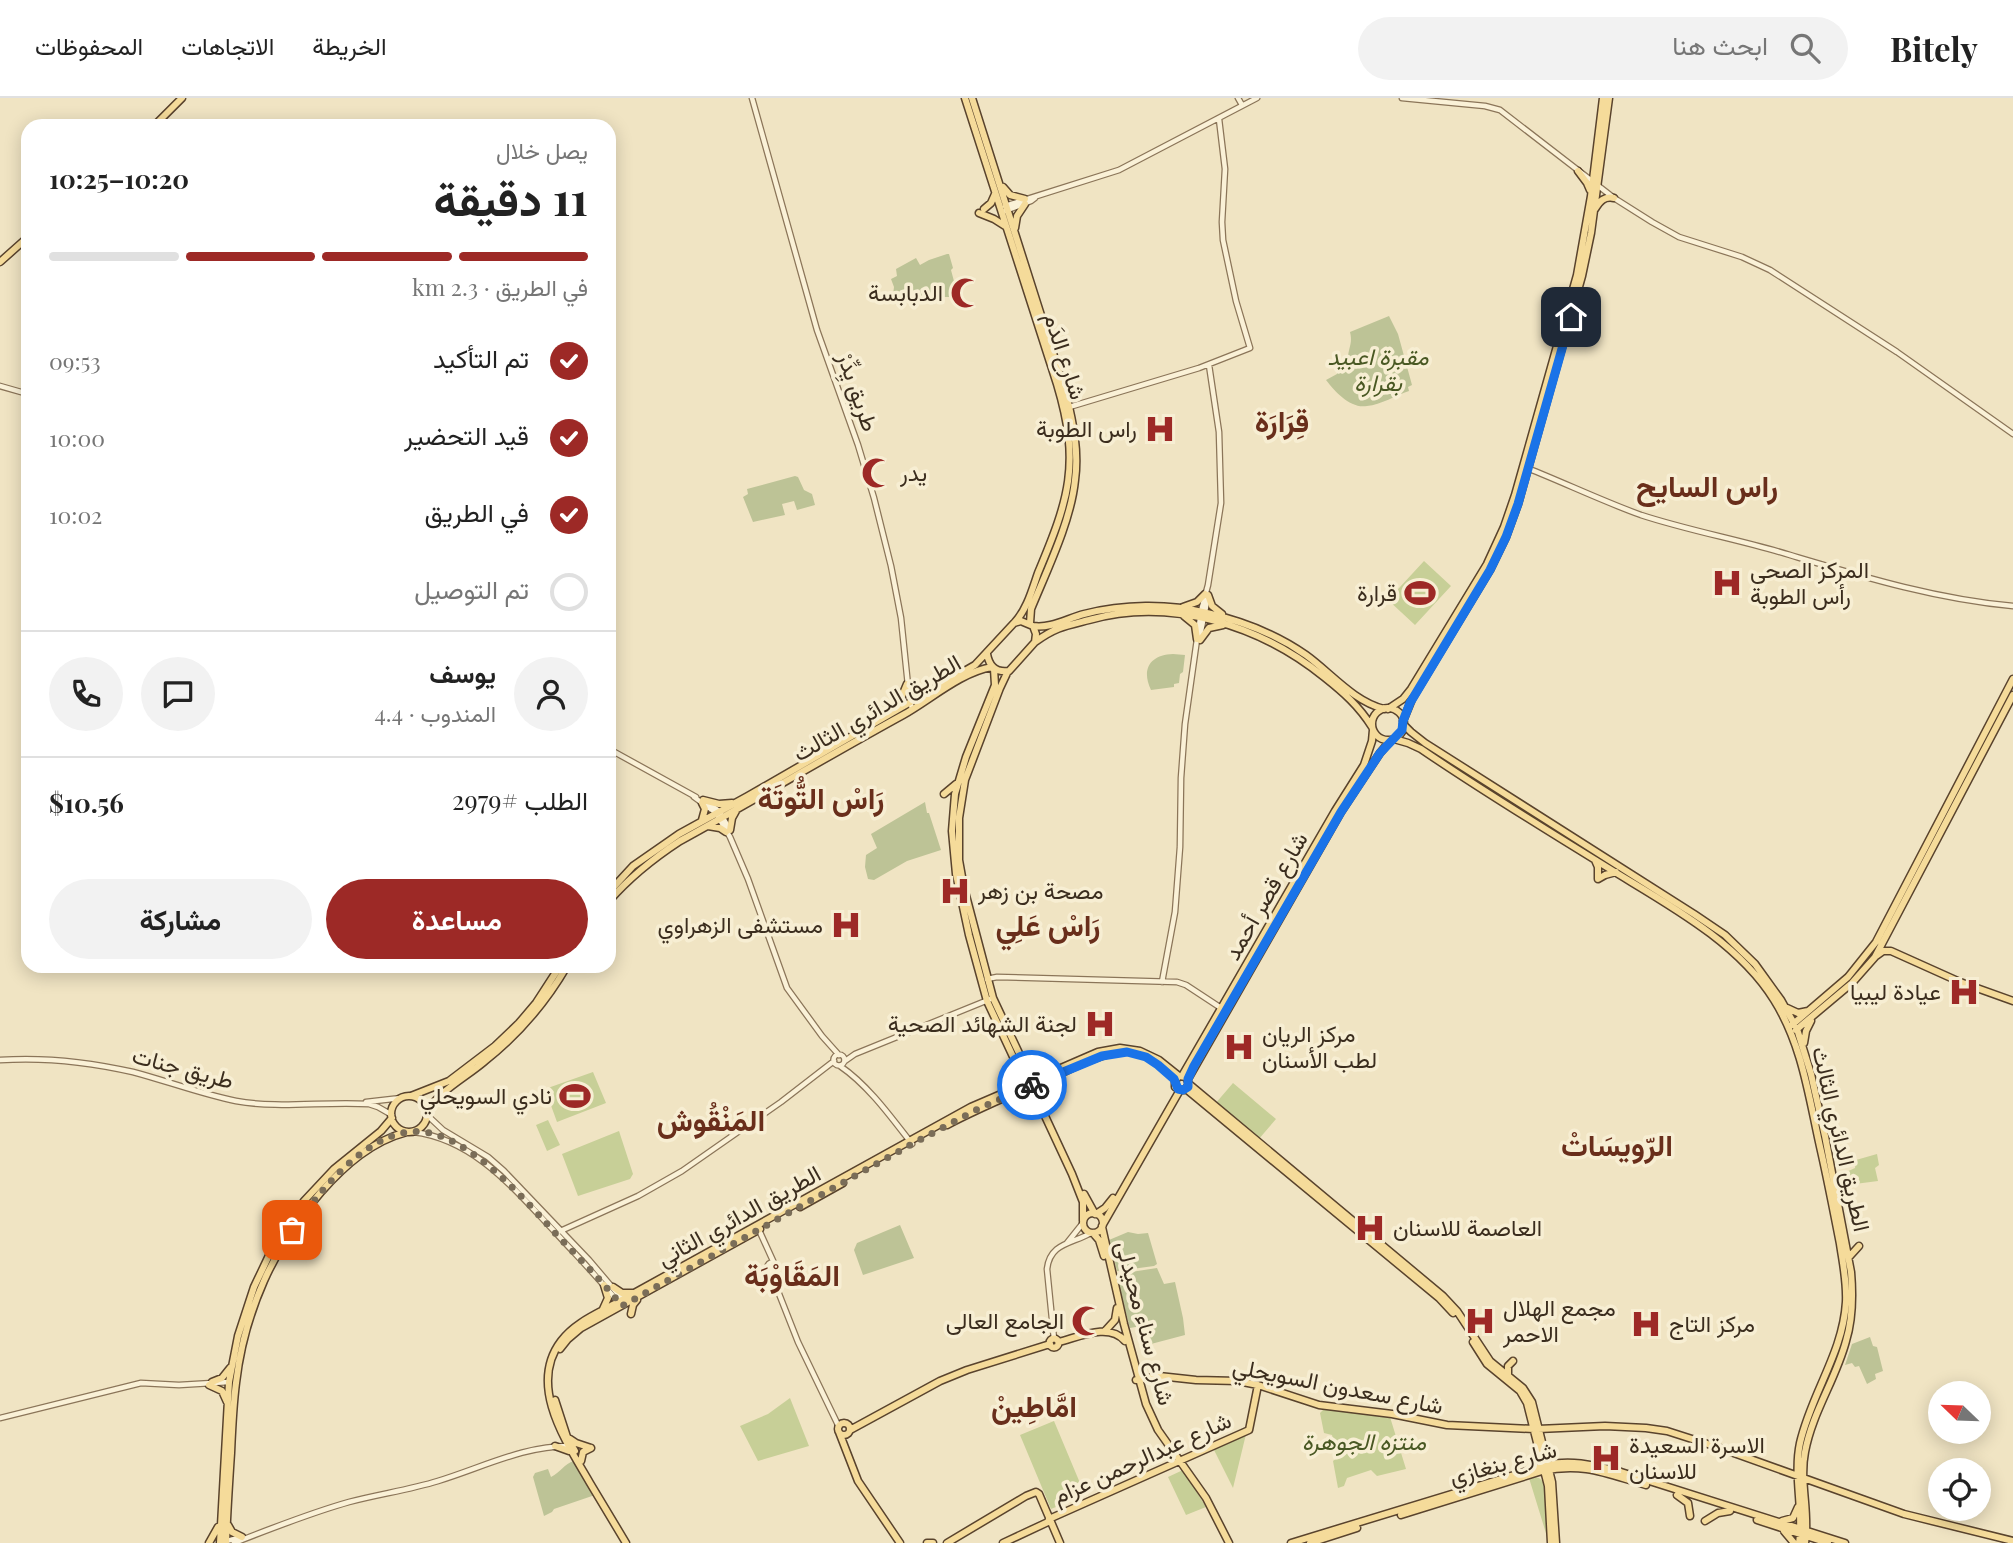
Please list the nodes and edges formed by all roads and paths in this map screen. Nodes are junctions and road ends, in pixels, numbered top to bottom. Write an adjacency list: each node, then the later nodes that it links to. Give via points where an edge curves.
1 (182, 98): 11 (main road)
2 (752, 98): 46 (street, طريق يِدِّرْ, via 817,330 874,498 901,618)
3 (965, 98): 17 (main road, شارع الدَم)
4 (972, 98): 15 (main road, شارع الدَم)
5 (1238, 98): 10 (street)
6 (1257, 98): 10 (street)
7 (1402, 98): 14 (street, via 1496,108)
8 (1603, 98): 13 (main road)
9 (1609, 98): 16 (main road)
10 (1242, 104): 12 (street)
11 (161, 119)
12 (1219, 119): 20 (street, via 1124,169); 26 (street, via 1225,169 1223,240 1250,348)
13 (1595, 157): 14 (main road, via 1587,171); 16 (main road)
14 (1578, 171): 16 (street); 18 (main road)
15 (999, 183): 20 (main road, via 1010,195); 21 (main road, شارع الدَم)
16 (1595, 183): 18 (main road); 19 (street); 22 (main road)
17 (995, 192): 21 (main road, شارع الدَم); 23 (main road, via 981,211)
18 (1591, 194): 31 (main road, via 1577,275)
19 (1614, 198): 22 (main road, via 1602,199); 30 (street, via 1679,237 1770,270)
20 (1025, 201): 21 (street); 23 (main road)
21 (1004, 209): 23 (main road, شارع الدَم)
22 (1594, 210): 31 (main road, via 1582,276)
23 (1011, 229): 29 (main road, شارع الدَم)
24 (21, 243): 25 (main road)
25 (0, 262)
26 (1209, 365): 29 (street); 32 (street, via 1222,487)
27 (0, 386): 28 (street)
28 (21, 392)
29 (1067, 408): 38 (main road, شارع الدَم, via 1071,453 1066,498 1030,595); 39 (main road, شارع الدَم, via 1076,459 1073,494 1031,609)
30 (2013, 434)
31 (1526, 467): 33 (street, via 1625,509 1674,524 1879,582); 51 (main road, via 1485,568 1411,689); 53 (main road, via 1499,553 1412,699)
32 (1207, 594): 35 (main road); 36 (street); 37 (main road)
33 (2013, 606)
34 (1163, 609): 35 (main road); 39 (main road, via 1112,608); 41 (main road, via 1093,618 1058,628)
35 (1180, 611): 36 (main road); 40 (main road, via 1194,624)
36 (1203, 615): 37 (main road); 40 (street)
37 (1228, 622): 40 (main road, via 1209,628); 51 (main road, via 1263,631 1290,645 1360,699); 54 (main road, via 1299,657 1353,701)
38 (1014, 623): 39 (main road); 42 (main road, شارع الدَم)
39 (1031, 625): 41 (main road)
40 (1198, 641): 75 (street, via 1184,741 1174,920)
41 (1035, 642): 44 (main road)
42 (987, 654): 43 (main road); 47 (main road, الطريق الدائري الثالث)
43 (993, 668): 44 (main road); 50 (main road, الطريق الدائري الثالث, via 977,670); 57 (main road, via 995,685)
44 (1009, 671): 74 (main road, via 967,771 959,818 959,860)
45 (2013, 679): 62 (main road)
46 (908, 684): 47 (main road); 49 (street, طريق يِدِّرْ); 52 (main road)
47 (923, 694): 49 (main road, الطريق الدائري الثالث)
48 (2013, 695): 62 (main road)
49 (910, 701): 50 (street, طريق يِدِّرْ); 52 (main road, الطريق الدائري الثالث)
50 (912, 709): 59 (main road, الطريق الدائري الثالث)
51 (1386, 709): 53 (main road, via 1399,713); 54 (main road, via 1376,713)
52 (895, 710): 59 (main road, الطريق الدائري الثالث)
53 (1403, 722): 55 (main road, via 1402,730); 78 (main road, الطريق الدائري الثالث, via 1425,743 1725,935 1755,964)
54 (1373, 728): 55 (main road, via 1380,738); 79 (main road, شارع قصر أحمد, via 1364,765)
55 (1392, 739): 65 (main road, الطريق الدائري الثالث, via 1422,749); 88 (main road, شارع قصر أحمد, via 1341,812)
56 (616, 753): 58 (street)
57 (959, 779): 60 (main road); 60 (main road, via 946,796)
58 (702, 802): 59 (main road); 61 (street); 63 (main road)
59 (736, 806): 61 (main road, الطريق الدائري الثالث); 64 (main road)
60 (953, 809): 76 (main road, via 956,874)
61 (719, 815): 63 (main road, الطريق الدائري الثالث); 64 (street)
62 (1946, 816): 69 (main road); 80 (main road, via 1868,954)
63 (704, 823): 64 (main road); 67 (main road, الطريق الدائري الثالث, via 653,851); 68 (main road, الطريق الدائري الثالث, via 653,859)
64 (729, 833): 84 (street, via 787,988)
65 (1595, 860): 66 (main road, الطريق الدائري الثالث); 66 (main road, via 1598,879)
66 (1616, 872): 81 (main road, الطريق الدائري الثالث, via 1734,952)
67 (616, 884)
68 (616, 894)
69 (1886, 936): 70 (main road); 71 (main road)
70 (1891, 951): 71 (main road); 77 (main road)
71 (1875, 957): 80 (main road, via 1852,983)
72 (555, 973): 90 (main road, via 536,1003 495,1046 449,1081)
73 (563, 973): 94 (main road, via 517,1034 445,1090)
74 (987, 979): 75 (street); 76 (main road)
75 (1162, 982): 79 (street, via 1182,983)
76 (990, 999): 84 (street); 85 (main road)
77 (2013, 1001)
78 (1784, 1006): 80 (main road, via 1798,1013); 81 (main road, الطريق الدائري الثالث)
79 (1222, 1009): 88 (main road, شارع قصر أحمد)
80 (1816, 1010): 81 (main road); 82 (main road)
81 (1793, 1028): 82 (main road, الطريق الدائري الثالث); 141 (main road, الطريق الدائري الثالث, via 1847,1286 1843,1329 1802,1436)
82 (1804, 1048): 104 (main road, الطريق الدائري الثالث)
83 (0, 1060): 93 (street, طريق جنات, via 89,1063 259,1104)
84 (839, 1060): 97 (street); 102 (street, via 682,1171)
85 (1020, 1065): 86 (main road, via 1033,1075); 87 (main road); 89 (main road)
86 (1050, 1075): 87 (main road, الطريق الدائري الثاني); 88 (main road, الطريق الدائري الثاني, via 1098,1052 1120,1048 1153,1057); 92 (main road)
87 (1030, 1083): 89 (main road, الطريق الدائري الثاني); 92 (main road)
88 (1182, 1083): 98 (main road, شارع قصر أحمد, via 1110,1203); 100 (main road, شارع قصر أحمد); 120 (main road, الطريق الدائري الثاني, via 1443,1296 1490,1361); 129 (main road, الطريق الدائري الثاني, via 1449,1308 1488,1364 1520,1391)
89 (1011, 1091): 92 (main road, via 1029,1093); 97 (main road, الطريق الدائري الثاني)
90 (411, 1096): 91 (main road); 94 (main road, via 423,1102)
91 (401, 1098): 93 (street); 95 (main road)
92 (1039, 1100): 98 (main road); 99 (main road, via 1082,1196)
93 (358, 1103): 95 (street)
94 (427, 1113): 96 (main road, via 424,1124); 102 (street, via 443,1130 495,1163)
95 (392, 1116): 96 (main road, via 396,1126); 118 (main road, via 381,1131 328,1175 285,1228 254,1287)
96 (410, 1132): 102 (street, via 440,1137 485,1163); 123 (main road, via 381,1141 349,1164 292,1230 268,1270 253,1308)
97 (911, 1143): 101 (main road, الطريق الدائري الثاني)
98 (1096, 1214): 99 (main road, via 1087,1215); 100 (main road)
99 (1083, 1222): 103 (main road, via 1084,1229); 105 (street)
100 (1102, 1226): 103 (main road); 114 (main road, شارع سناء محيدلى)
101 (758, 1227): 109 (main road, الطريق الدائري الثاني); 128 (street, via 771,1264 777,1266 774,1280 798,1342)
102 (558, 1232): 107 (street); 108 (street)
103 (1092, 1233): 105 (street); 111 (main road, via 1101,1243)
104 (1845, 1238): 106 (main road, الطريق الدائري الثالث); 106 (main road, via 1859,1245)
105 (1066, 1244): 117 (street, via 1054,1251 1047,1269)
106 (1849, 1257): 141 (main road, الطريق الدائري الثالث, via 1853,1288 1848,1333 1808,1437)
107 (604, 1285): 110 (street); 112 (main road, via 607,1303)
108 (613, 1287): 109 (main road, via 626,1294); 110 (street)
109 (640, 1293): 110 (main road, الطريق الدائري الثاني); 113 (main road, via 630,1315)
110 (622, 1303): 112 (main road, الطريق الدائري الثاني); 113 (main road, الطريق الدائري الثاني)
111 (1117, 1308): 114 (main road); 115 (main road)
112 (601, 1311): 131 (main road, الطريق الدائري الثاني, via 567,1333 550,1364 550,1394)
113 (609, 1313): 131 (main road, الطريق الدائري الثاني, via 574,1333 554,1364 554,1394)
114 (1123, 1325): 115 (main road); 116 (main road, شارع سناء محيدلى); 121 (main road, شارع سناء محيدلى)
115 (1107, 1330): 116 (main road); 117 (main road)
116 (1125, 1341): 121 (main road, شارع سناء محيدلى)
117 (1054, 1342): 127 (main road, via 940,1381)
118 (233, 1359): 122 (main road, via 226,1374); 123 (main road)
119 (1513, 1361): 120 (main road, via 1508,1364)
120 (1508, 1376): 129 (main road, الطريق الدائري الثاني, via 1528,1395)
121 (1136, 1378): 124 (main road, شارع سعدون السويحلي, via 1163,1376); 136 (main road, شارع سناء محيدلى, via 1154,1423)
122 (208, 1384): 123 (street); 125 (main road, via 222,1391); 126 (street, via 141,1383)
123 (232, 1385): 125 (main road); 150 (main road)
124 (1258, 1385): 129 (main road, شارع سعدون السويحلي, via 1330,1407 1447,1424); 136 (main road, via 1250,1427)
125 (228, 1403): 150 (main road)
126 (0, 1418)
127 (861, 1424): 128 (main road); 130 (main road)
128 (841, 1428): 130 (main road, via 842,1435); 134 (main road)
129 (1536, 1429): 139 (main road, الطريق الدائري الثاني); 141 (main road, شارع سعدون السويحلي, via 1605,1426 1659,1430)
130 (849, 1432): 134 (main road)
131 (565, 1437): 132 (main road); 133 (main road, الطريق الدائري الثاني); 137 (main road, via 591,1448 583,1452)
132 (555, 1446): 133 (street); 135 (main road); 154 (street, via 328,1508)
133 (570, 1446): 135 (main road, الطريق الدائري الثاني); 137 (main road, الطريق الدائري الثاني)
134 (845, 1448): 157 (main road, via 858,1481)
135 (573, 1455): 156 (main road, الطريق الدائري الثاني)
136 (1179, 1460): 148 (main road); 163 (main road, شارع سناء محيدلى); 163 (main road, شارع سناء محيدلى, via 1201,1490)
137 (581, 1461): 156 (main road, الطريق الدائري الثاني)
138 (1562, 1467): 139 (main road, شارع بنغازي); 142 (main road); 143 (main road, شارع بنغازي, via 1603,1472)
139 (1545, 1468): 140 (main road, شارع بنغازي); 142 (main road, الطريق الدائري الثاني); 147 (main road, شارع بنغازي, via 1572,1462 1596,1465); 164 (main road, شارع بنغازي)
140 (1530, 1475): 142 (main road, via 1543,1479); 165 (main road, شارع بنغازي)
141 (1800, 1478): 144 (main road, الطريق الدائري الثالث); 152 (main road, الطريق الدائري الثالث); 153 (main road, via 1930,1522)
142 (1551, 1489): 166 (main road)
143 (1677, 1495): 145 (main road, شارع بنغازي); 146 (main road, via 1688,1503)
144 (1799, 1506): 147 (main road, via 1791,1520); 152 (main road, الطريق الدائري الثالث)
145 (1730, 1511): 149 (main road); 151 (main road, شارع بنغازي)
146 (1690, 1516)
147 (1766, 1518): 152 (main road, شارع بنغازي)
148 (1048, 1519): 160 (main road, via 1039,1494 1033,1493); 161 (main road); 162 (main road)
149 (1706, 1521)
150 (223, 1523): 154 (main road); 154 (main road, via 232,1532); 155 (main road)
151 (1780, 1527): 152 (main road, شارع بنغازي); 167 (main road)
152 (1804, 1535): 167 (main road, الطريق الدائري الثالث); 169 (main road, شارع بنغازي); 170 (main road, شارع بنغازي)
153 (2013, 1541)
154 (231, 1542)
155 (209, 1543)
156 (628, 1543)
157 (901, 1543)
158 (927, 1543): 159 (main road)
159 (933, 1543)
160 (947, 1543)
161 (1003, 1543)
162 (1058, 1543)
163 (1228, 1543)
164 (1292, 1543)
165 (1310, 1543)
166 (1554, 1543)
167 (1796, 1543)
168 (1813, 1543): 169 (main road)
169 (1827, 1543)
170 (1845, 1543)

